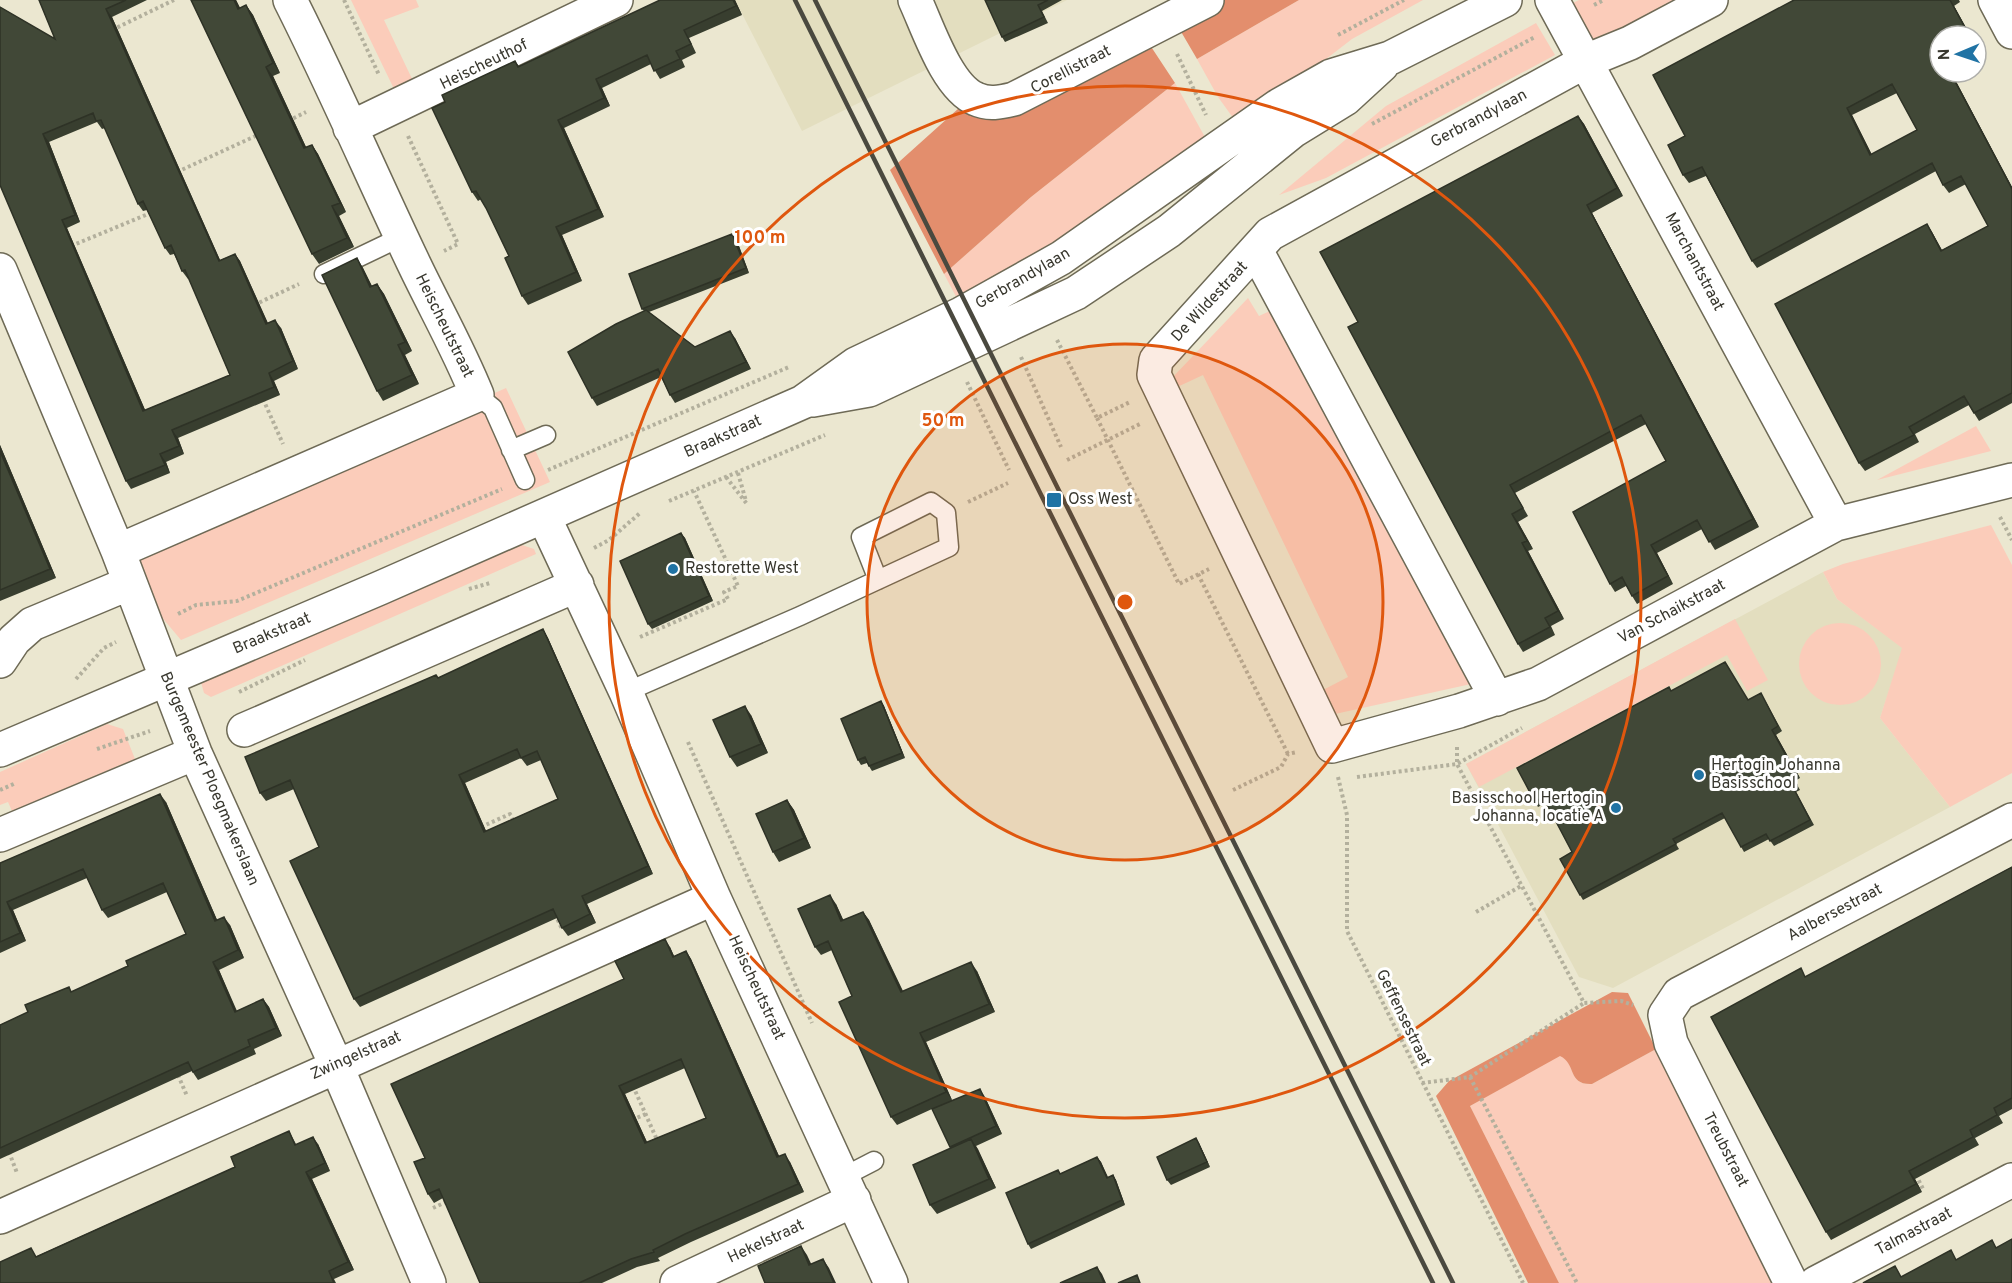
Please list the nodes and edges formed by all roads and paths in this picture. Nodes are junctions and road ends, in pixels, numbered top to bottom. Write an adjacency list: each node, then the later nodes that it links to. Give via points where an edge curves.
1 (174, 0): 12 (path)
2 (290, 0): 16 (street, Heischeutstraat)
3 (616, 0): 19 (street, Heischeuthof)
4 (915, 0): 11 (street, Corellistraat, via 962,90 995,103 1014,99)
5 (1207, 0): 11 (street, Corellistraat)
6 (1504, 0): 14 (street, Gerbrandylaan)
7 (1604, 0): 10 (path)
8 (1711, 0): 15 (street, Gerbrandylaan, via 1630,44)
9 (1995, 0): 13 (street)
10 (1558, 11): 15 (street, Marchantstraat); 18 (path)
11 (1162, 24): 21 (path)
12 (111, 30)
13 (2012, 32)
14 (1390, 58): 21 (street, Gerbrandylaan, via 1331,76 1278,106); 31 (street, Gerbrandylaan, via 1345,99 1293,131 1169,231 1076,293)
15 (1586, 61): 26 (street, Gerbrandylaan, via 1294,219 1270,234); 54 (street, Marchantstraat)
16 (339, 98): 17 (path); 19 (street, Heischeutstraat)
17 (284, 122)
18 (1367, 126)
19 (350, 128): 24 (street, Heischeutstraat)
20 (263, 132): 22 (path)
21 (1224, 144): 31 (street, Gerbrandylaan)
22 (176, 172)
23 (154, 212): 25 (path)
24 (401, 237): 28 (lane); 36 (street, Heischeutstraat)
25 (67, 248)
26 (1257, 252): 37 (street, De Wildestraat, via 1156,360 1154,375); 74 (street, De Wildestraat)
27 (0, 270): 29 (street, Burgemeester Ploegmakerslaan)
28 (324, 273): 30 (path)
29 (7, 304): 55 (street, Burgemeester Ploegmakerslaan)
30 (248, 308)
31 (967, 327): 53 (street, Braakstraat, via 869,390 803,402)
32 (1053, 333): 38 (path)
33 (1018, 351): 41 (path)
34 (964, 376): 44 (path)
35 (259, 390): 46 (path)
36 (477, 395): 42 (lane, via 493,408); 46 (street, Heischeutstraat)
37 (1166, 398): 38 (path); 40 (path); 56 (street, De Wildestraat)
38 (1097, 418): 40 (path)
39 (546, 435): 42 (lane)
40 (1108, 440): 43 (path); 58 (path, via 1179,584)
41 (1061, 447)
42 (511, 450): 48 (lane)
43 (1067, 460)
44 (1009, 470)
45 (738, 473): 47 (path, via 747,504)
46 (296, 474): 55 (street, Heischeutstraat)
47 (726, 477)
48 (525, 480): 64 (path, via 237,601 196,605)
49 (2012, 480): 54 (street, Van Schaikstraat)
50 (1008, 483): 52 (path)
51 (694, 491): 69 (path, via 738,586 724,592 728,599 639,637)
52 (946, 513): 60 (lane, via 949,547); 60 (lane, via 931,502 861,537)
53 (544, 517): 57 (street); 70 (street, Braakstraat)
54 (1836, 524): 74 (street, Van Schaikstraat, via 1538,684)
55 (118, 551): 61 (street, Burgemeester Ploegmakerslaan)
56 (1242, 552): 58 (path); 79 (street, De Wildestraat)
57 (571, 573): 72 (street, Heischeutstraat); 77 (street)
58 (1198, 574): 83 (path)
59 (501, 579): 62 (path)
60 (878, 580): 69 (lane)
61 (130, 584): 63 (street); 64 (street, Burgemeester Ploegmakerslaan)
62 (458, 592)
63 (98, 597): 65 (path); 68 (street, via 32,624 14,640)
64 (147, 628): 65 (path); 70 (street, Burgemeester Ploegmakerslaan)
65 (116, 642): 66 (path); 71 (path, via 105,648 76,679)
66 (119, 650)
67 (316, 655): 73 (path)
68 (0, 661)
69 (659, 677): 72 (lane)
70 (166, 680): 76 (street, Burgemeester Ploegmakerslaan); 80 (street, Braakstraat)
71 (65, 684)
72 (626, 692): 94 (street, Heischeutstraat)
73 (237, 694)
74 (1497, 699): 75 (street, Van Schaikstraat)
75 (1459, 711): 79 (street, Van Schaikstraat); 84 (path)
76 (182, 719): 81 (path); 82 (street, Burgemeester Ploegmakerslaan)
77 (244, 730)
78 (683, 731): 100 (path)
79 (1332, 746): 83 (path); 85 (path, Geffensestraat)
80 (0, 750)
81 (91, 752)
82 (195, 753): 92 (street); 102 (street, Burgemeester Ploegmakerslaan)
83 (1288, 754): 88 (path, via 1281,767)
84 (1456, 764): 85 (path); 93 (path)
85 (1339, 780): 105 (path, Geffensestraat, via 1347,815 1347,931)
86 (20, 782): 87 (path)
87 (0, 790)
88 (1233, 790)
89 (2012, 820): 99 (street, Aalbersestraat, via 1679,994)
90 (515, 825): 91 (path, via 510,814)
91 (478, 828)
92 (0, 835)
93 (1521, 886): 96 (path); 98 (path)
94 (714, 898): 97 (street, Zwingelstraat); 114 (street, Heischeutstraat)
95 (552, 907): 97 (path)
96 (1476, 912)
97 (576, 959): 102 (street, Zwingelstraat)
98 (1584, 1003): 99 (path, via 1621,1001); 103 (path)
99 (1665, 1015): 125 (street, Treubstraat, via 1671,1043)
100 (816, 1032)
101 (173, 1065): 108 (path)
102 (336, 1065): 108 (street, Zwingelstraat); 119 (street, Burgemeester Ploegmakerslaan)
103 (1470, 1077): 105 (path); 124 (path)
104 (632, 1083): 106 (path)
105 (1422, 1083): 123 (path, Geffensestraat)
106 (646, 1114): 107 (path); 109 (path)
107 (624, 1124)
108 (201, 1126): 116 (street, Zwingelstraat)
109 (660, 1147)
110 (9, 1151): 116 (path)
111 (874, 1161): 114 (lane)
112 (1911, 1167): 118 (path)
113 (2012, 1180): 118 (street, Talmastraat)
114 (849, 1189): 121 (street, Hekelstraat); 122 (street, Heischeutstraat)
115 (453, 1199): 119 (path)
116 (30, 1204): 117 (street, Zwingelstraat)
117 (0, 1217)
118 (1939, 1219): 126 (street, Talmastraat)
119 (402, 1221): 120 (street, Burgemeester Ploegmakerslaan)
120 (429, 1283)
121 (677, 1283)
122 (891, 1283)
123 (1523, 1283)
124 (1577, 1283)
125 (1791, 1283)
126 (1816, 1283)

